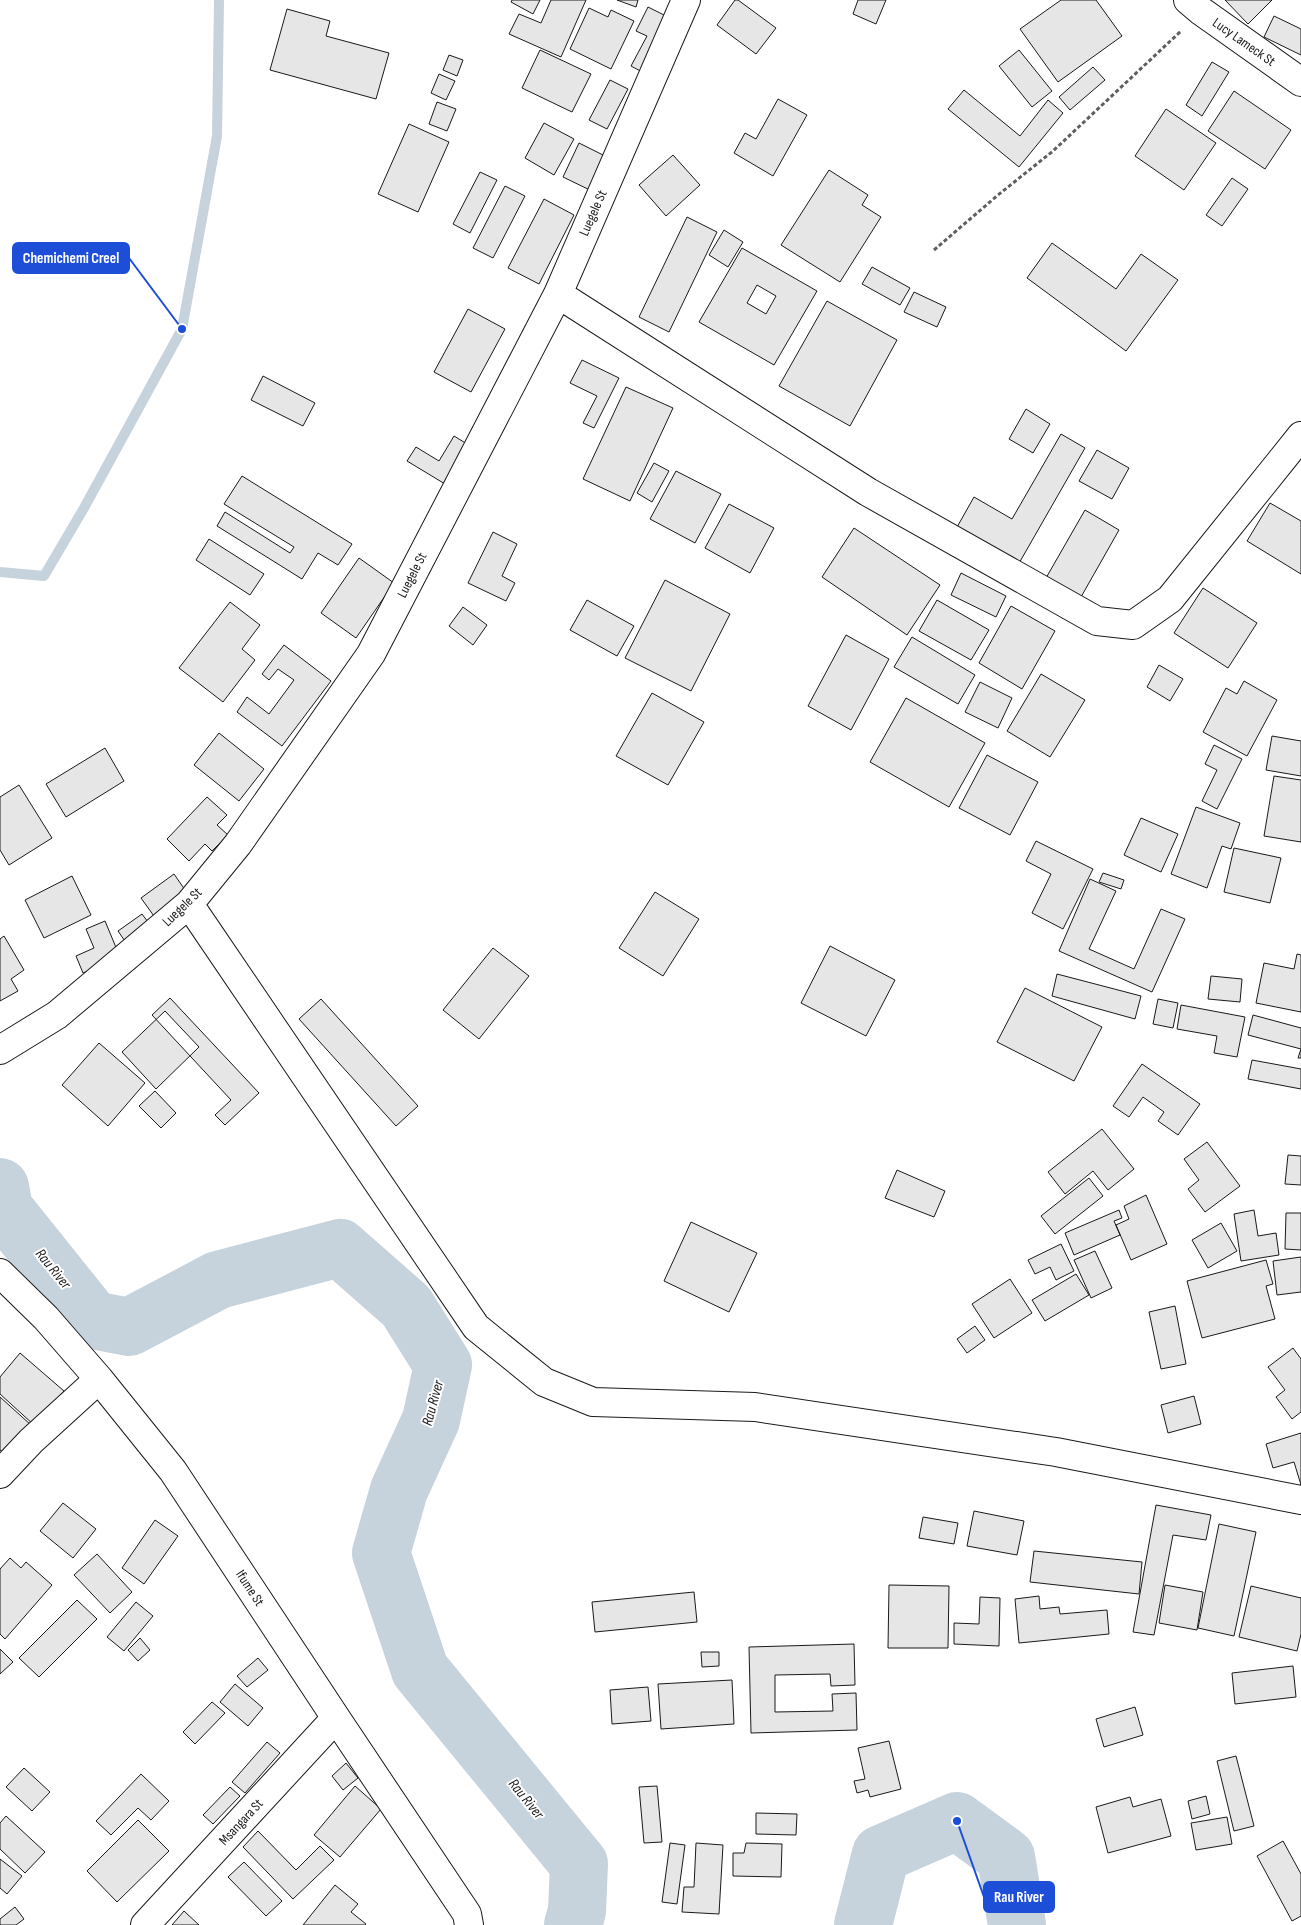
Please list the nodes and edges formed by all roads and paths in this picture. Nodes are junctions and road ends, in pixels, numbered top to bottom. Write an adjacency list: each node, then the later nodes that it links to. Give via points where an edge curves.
1 (686, 0): 5 (street, Luegele St)
2 (1195, 6): 3 (street, Lucy Lameck St); 4 (path, via 1117,92 1053,151)
3 (1301, 82)
4 (934, 250)
5 (558, 294): 6 (street, via 868,492 1096,621 1133,625 1170,599); 7 (street, Luegele St, via 371,654 238,844)
6 (1301, 436)
7 (189, 904): 8 (street, Luegele St, via 57,1015); 12 (street, via 476,1326 544,1382 593,1402 755,1408 1056,1452)
8 (0, 1050)
9 (0, 1273): 10 (street, Ifume St, via 46,1318)
10 (98, 1379): 11 (street); 13 (street, Ifume St, via 174,1471)
11 (0, 1474)
12 (1301, 1500)
13 (336, 1718): 14 (street, Msangara St); 15 (street, Ifume St, via 467,1914)
14 (145, 1925)
15 (469, 1925)

